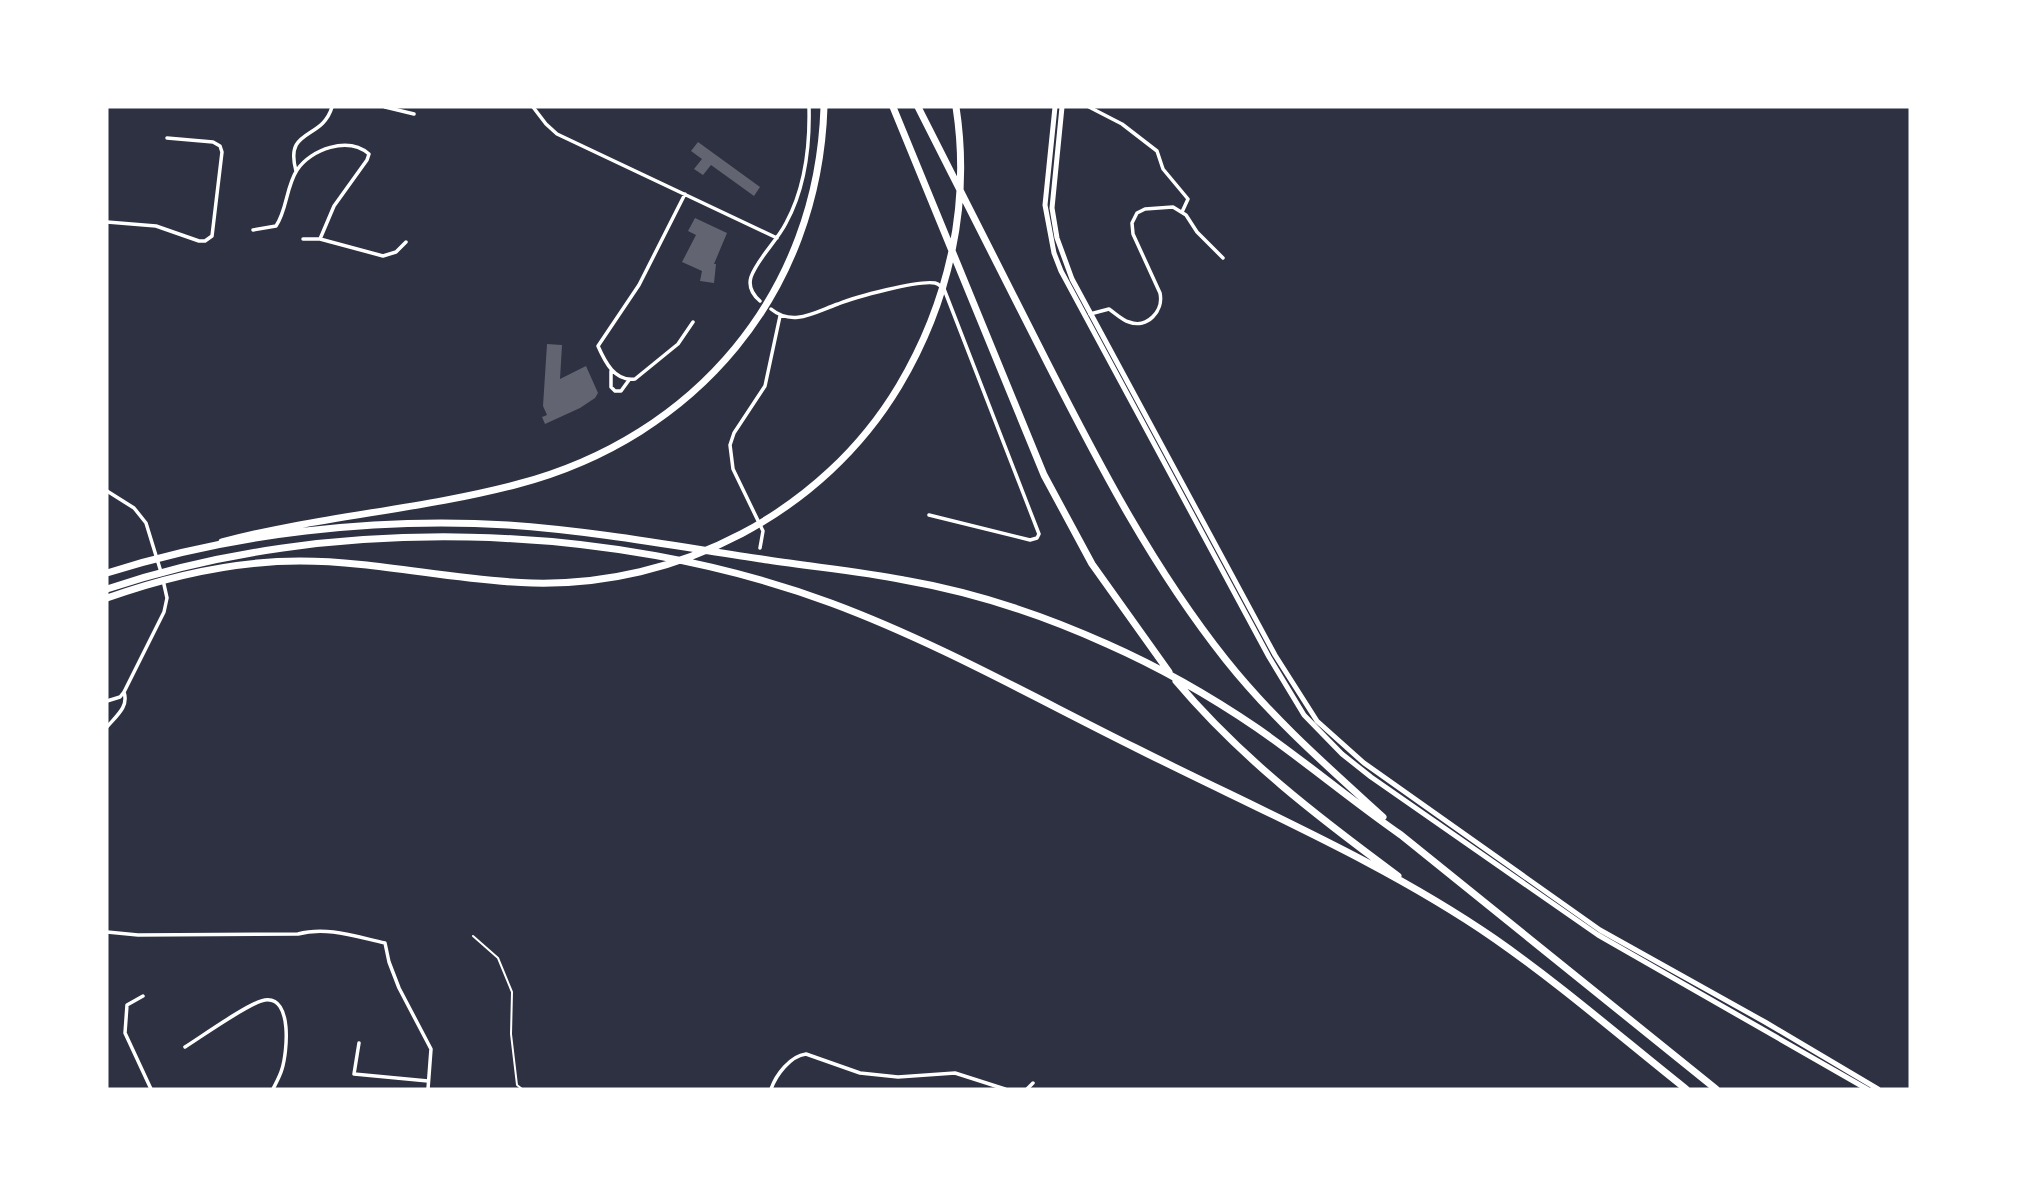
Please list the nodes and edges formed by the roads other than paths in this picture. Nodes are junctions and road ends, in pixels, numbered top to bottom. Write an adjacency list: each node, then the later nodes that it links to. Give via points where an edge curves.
1 (332, 107): 14 (street, via 321,126 296,144 292,155)
2 (385, 107): 12 (street)
3 (533, 107): 15 (street, via 557,134)
4 (809, 107): 19 (street, via 801,185)
5 (824, 107): 25 (highway, via 820,164 808,216)
6 (893, 107): 42 (highway, via 1041,468 1092,564 1167,671 1237,747 1301,804)
7 (918, 107): 41 (highway, via 1096,459 1160,568 1208,637 1267,708)
8 (956, 107): 37 (highway, via 960,195 954,242 930,324 901,382 874,422 834,466 777,513 714,548 674,563 584,582 529,583 340,563 272,562 215,568)
9 (1055, 107): 26 (street, via 1046,179 1048,227 1057,262)
10 (1062, 107): 26 (street, via 1052,208 1057,238)
11 (1089, 107): 16 (street, via 1122,124 1157,151 1163,169 1188,199)
12 (414, 114)
13 (167, 138): 17 (street, via 220,146 212,236 199,241 156,226)
14 (296, 171): 18 (street, via 276,226); 21 (street, via 332,147 345,145 369,154 334,206)
15 (685, 194): 19 (street); 29 (street, via 639,285 599,344)
16 (1182, 212): 23 (street); 26 (street, via 1173,207 1145,209 1132,223 1160,293 1158,313 1130,323 1109,309)
17 (107, 222)
18 (253, 230)
19 (777, 238): 24 (street, via 750,279)
20 (303, 239): 21 (street)
21 (320, 239): 22 (street, via 383,256 396,252)
22 (405, 242)
23 (1223, 258)
24 (760, 301)
25 (767, 310): 27 (street); 34 (highway, via 713,373 671,411 573,466 460,498 269,531)
26 (1088, 315): 57 (street, via 1269,657 1323,737 1371,777 1598,935); 58 (street, via 1275,655 1318,721 1364,763 1600,930)
27 (780, 316): 32 (street, via 805,317 855,298 917,284 934,283 946,291 1039,534 1030,540); 33 (street, via 765,386 730,445 734,473 762,529)
28 (693, 322): 30 (street, via 678,344 641,376)
29 (611, 371): 30 (street); 30 (street, via 615,391 621,391)
30 (629, 380)
31 (107, 491): 38 (street, via 146,523 167,603)
32 (929, 515)
33 (760, 548)
34 (174, 555): 35 (highway); 41 (highway, via 349,527 483,524 634,539 929,585 1049,620 1151,665 1259,729)
35 (107, 573)
36 (107, 589): 42 (highway, via 218,558 380,538 547,542 715,569 826,601 929,643)
37 (107, 598)
38 (124, 692): 39 (street); 40 (street, via 124,706)
39 (107, 701)
40 (107, 727)
41 (1401, 835): 56 (highway)
42 (1418, 891): 55 (highway, via 1495,939)
43 (107, 932): 47 (street, via 298,934 312,930 385,943 399,988 431,1049)
44 (143, 996): 49 (street, via 127,1005 125,1034)
45 (359, 1042): 47 (street, via 354,1074)
46 (185, 1047): 50 (street, via 256,1003 277,1003 284,1014 287,1039)
47 (428, 1081): 51 (street)
48 (1034, 1083): 54 (street)
49 (151, 1089)
50 (273, 1089)
51 (428, 1089)
52 (771, 1089): 53 (street, via 792,1059 806,1054 860,1073 898,1077 955,1073)
53 (1005, 1089)
54 (1027, 1089)
55 (1686, 1089)
56 (1716, 1089)
57 (1867, 1089)
58 (1878, 1089)

